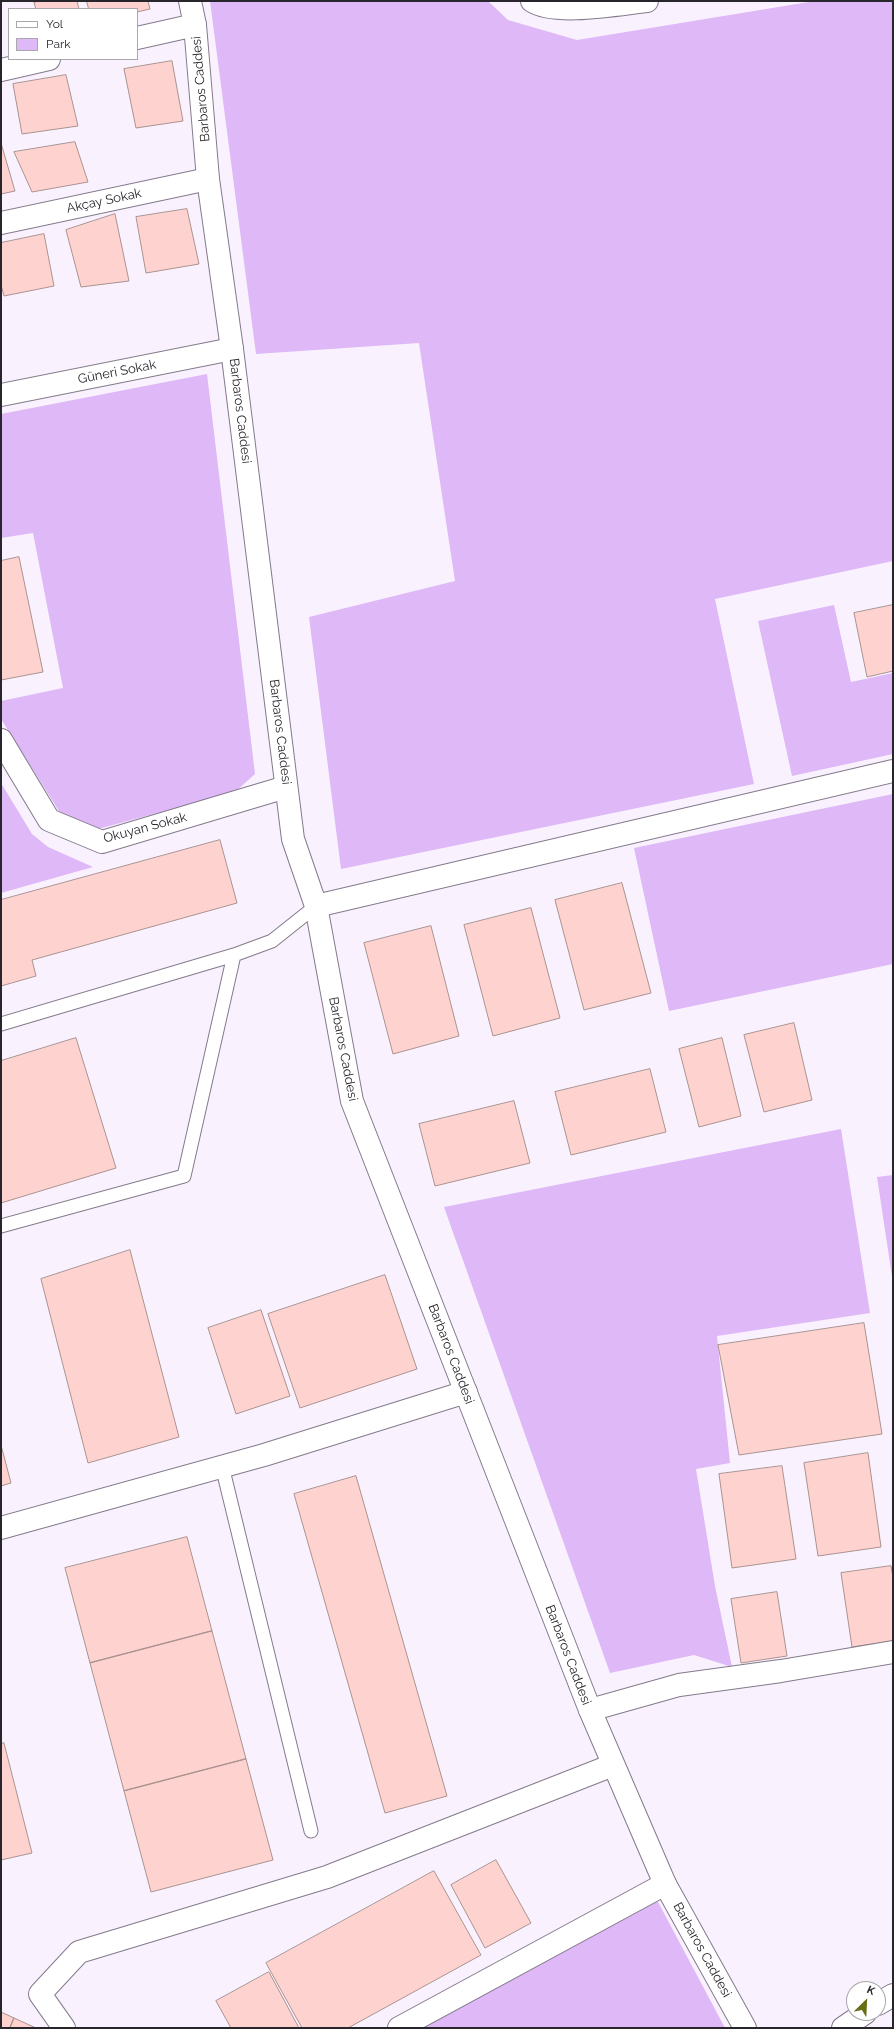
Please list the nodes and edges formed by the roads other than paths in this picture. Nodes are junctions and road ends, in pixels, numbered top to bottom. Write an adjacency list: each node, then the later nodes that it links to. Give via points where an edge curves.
1 (190, 1): 4 (street, Barbaros Caddesi)
2 (532, 1): 3 (street, via 538,5 572,9)
3 (647, 1)
4 (196, 25): 5 (street); 8 (street, Barbaros Caddesi)
5 (138, 38)
6 (46, 60): 7 (street)
7 (1, 70)
8 (208, 179): 9 (street, Akçay Sokak); 10 (street, Barbaros Caddesi)
9 (1, 223)
10 (232, 349): 11 (street, Güneri Sokak); 14 (street, Barbaros Caddesi)
11 (1, 395)
12 (1, 740): 14 (street, Okuyan Sokak, via 49,820 102,842)
13 (893, 771): 15 (street)
14 (286, 787): 15 (street, Barbaros Caddesi, via 293,839)
15 (316, 906): 16 (lane, via 272,941); 19 (street, Barbaros Caddesi, via 352,1101)
16 (234, 955): 17 (lane); 18 (lane, via 184,1176)
17 (1, 1024)
18 (1, 1226)
19 (466, 1392): 20 (street); 23 (street, Barbaros Caddesi)
20 (222, 1466): 21 (street); 25 (lane)
21 (1, 1528)
22 (893, 1652): 23 (street, via 679,1685)
23 (590, 1710): 24 (street, Barbaros Caddesi)
24 (613, 1764): 26 (street, Barbaros Caddesi); 28 (street, via 327,1877 79,1952 40,1994)
25 (310, 1831)
26 (665, 1884): 29 (street); 30 (street, Barbaros Caddesi)
27 (853, 2021): 31 (street)
28 (64, 2028)
29 (399, 2028)
30 (745, 2028)
31 (842, 2028)

